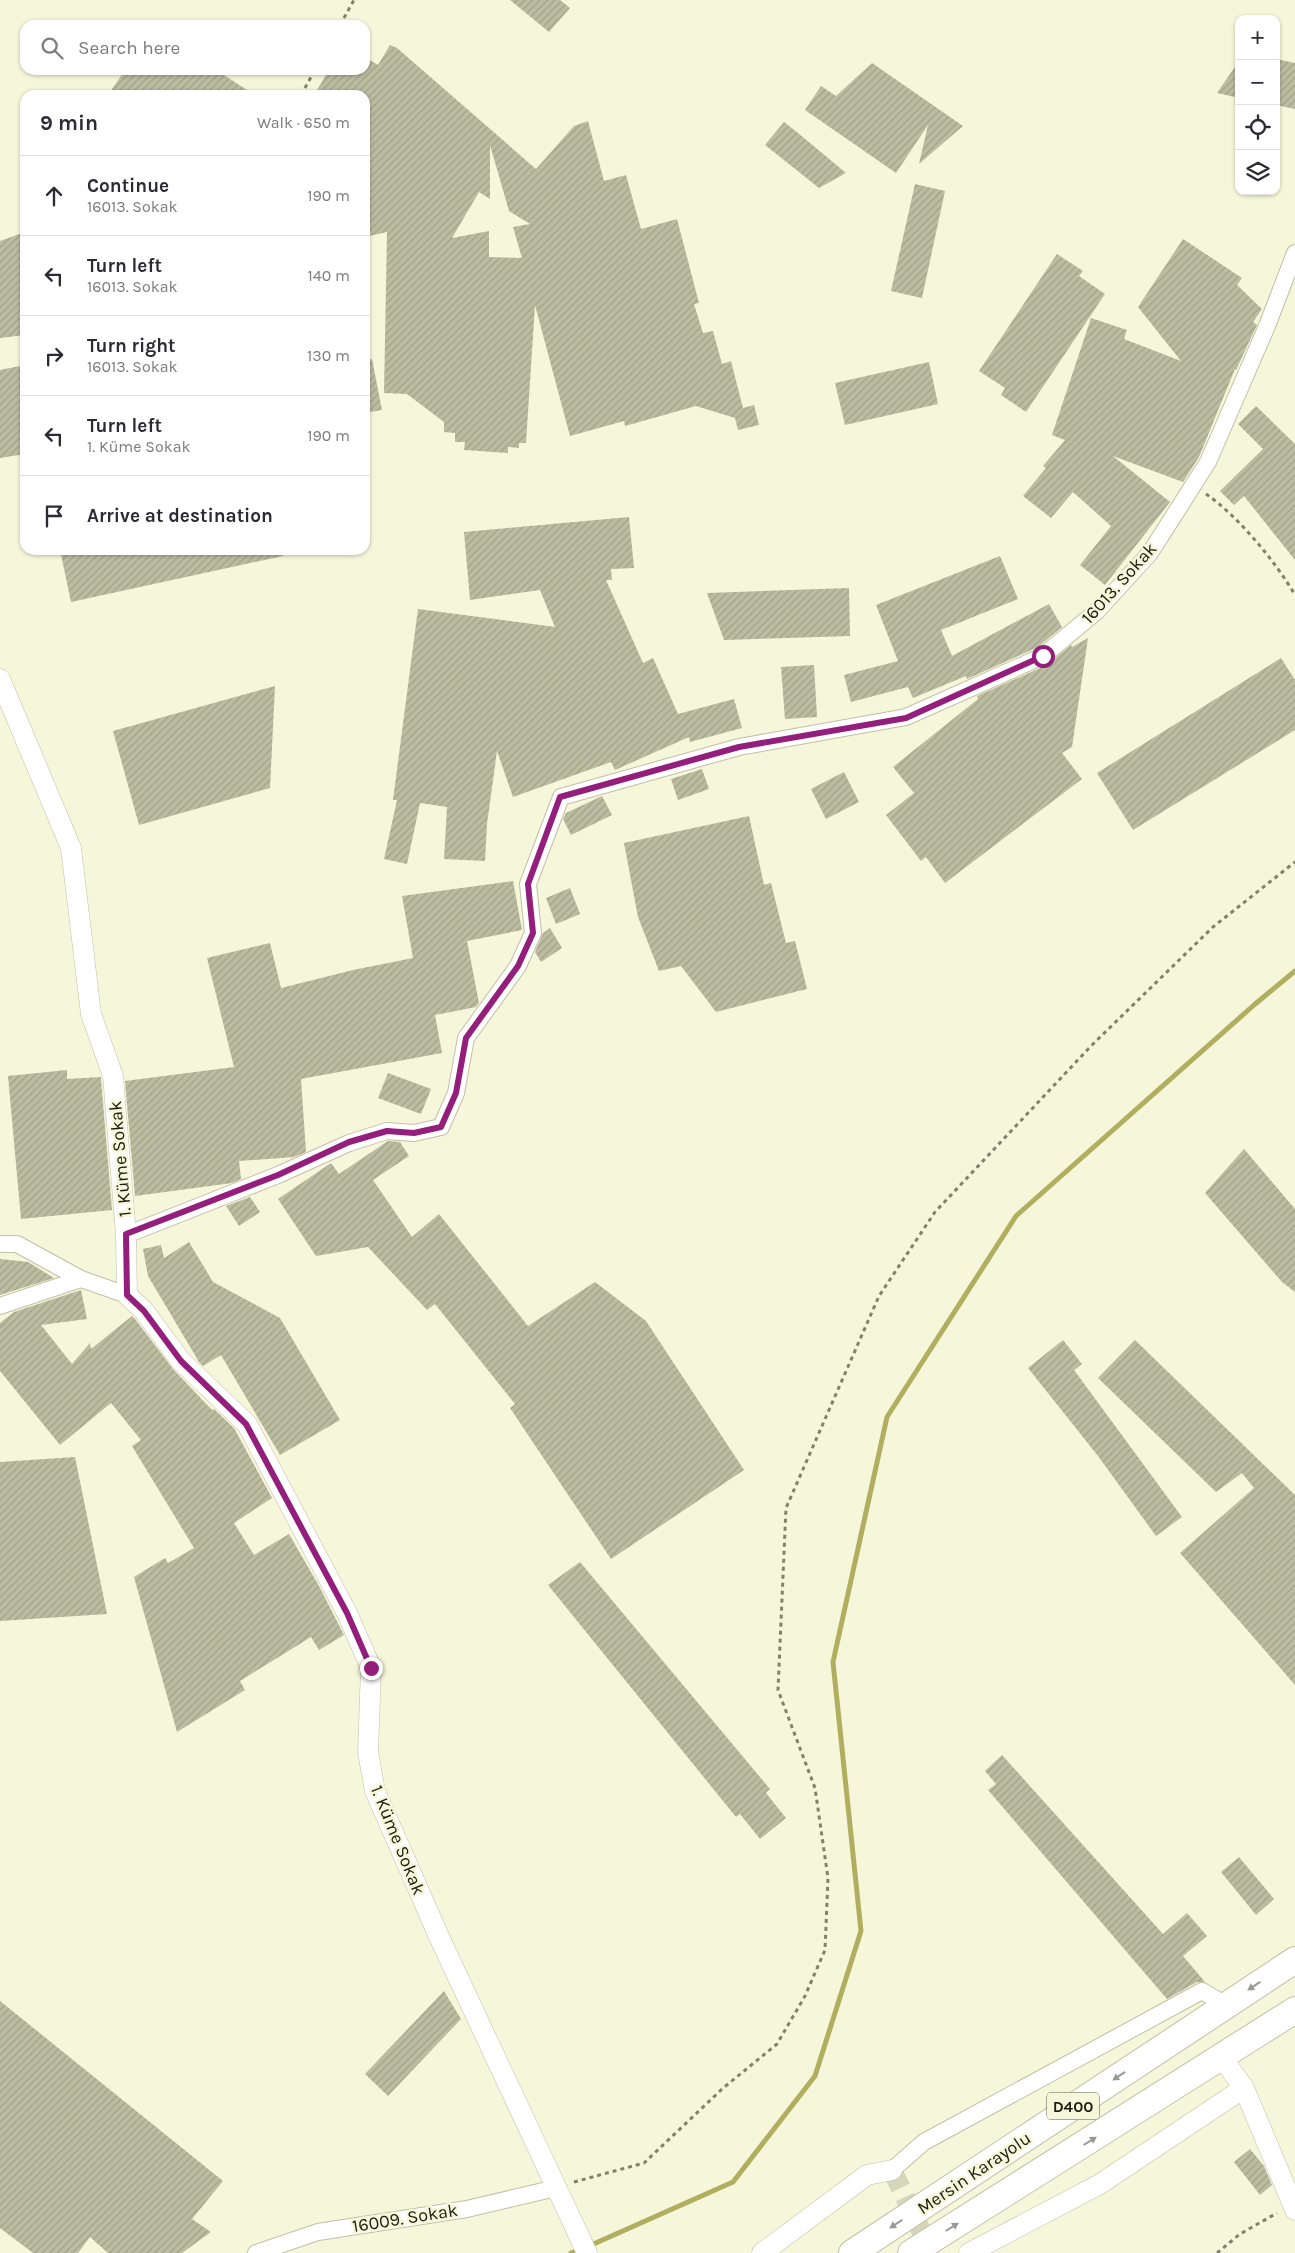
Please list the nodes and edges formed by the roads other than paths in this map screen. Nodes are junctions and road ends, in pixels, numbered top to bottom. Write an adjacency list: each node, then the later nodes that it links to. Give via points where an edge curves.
1 (1295, 253): 3 (street, 16013. Sokak, via 1212,452 1150,553 1097,612 1043,656 906,718 739,747 560,797 528,884 533,933 518,966 466,1038 456,1093 441,1127 414,1133 387,1131 349,1142 278,1175)
2 (0, 679): 3 (street, 1. Küme Sokak, via 70,848 91,1014 113,1076)
3 (126, 1234): 6 (street, 1. Küme Sokak)
4 (0, 1244): 5 (street, via 17,1244)
5 (81, 1279): 6 (street); 7 (street)
6 (127, 1295): 14 (street, 1. Küme Sokak, via 144,1311 181,1361 246,1424 347,1613 371,1668 368,1752 375,1791)
7 (0, 1306)
8 (1295, 1960): 9 (highway, Mersin Karayolu / D400, one-way to 9)
9 (1226, 2005): 13 (street, via 1202,1991 924,2142); 19 (highway, Mersin Karayolu / D400, one-way to 19)
10 (1295, 2010): 11 (highway, Mersin Karayolu / D400)
11 (1222, 2058): 12 (street); 20 (highway, Mersin Karayolu / D400, one-way to 11)
12 (1244, 2088): 15 (street); 23 (street, via 1100,2184)
13 (892, 2170): 18 (street, via 867,2174)
14 (556, 2188): 16 (street, 16009. Sokak, via 467,2209 318,2232); 17 (street, 1. Küme Sokak)
15 (1294, 2207)
16 (256, 2253)
17 (587, 2253)
18 (762, 2253)
19 (852, 2253)
20 (911, 2253)
21 (930, 2253): 22 (street, via 930,2249)
22 (937, 2253)
23 (969, 2253)

